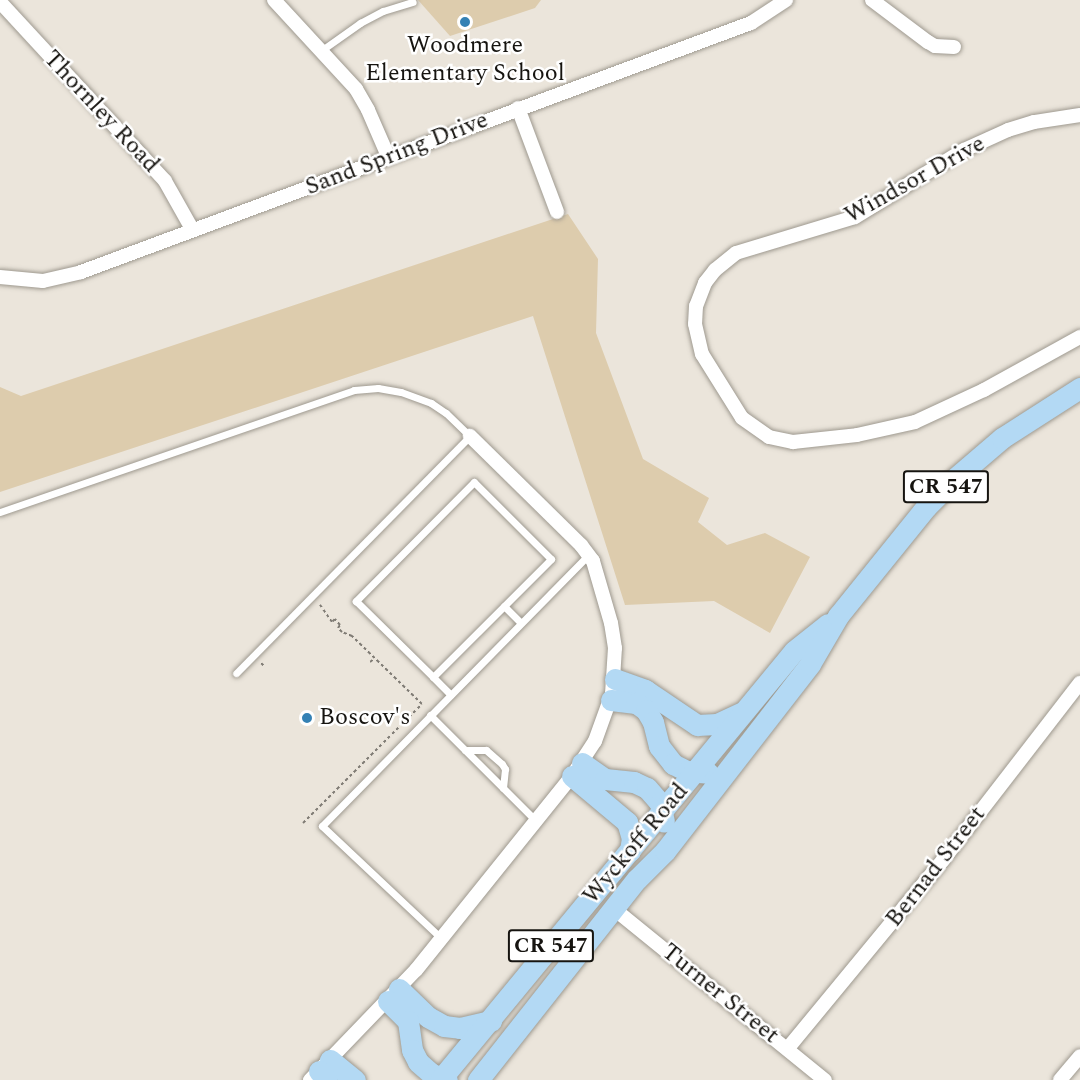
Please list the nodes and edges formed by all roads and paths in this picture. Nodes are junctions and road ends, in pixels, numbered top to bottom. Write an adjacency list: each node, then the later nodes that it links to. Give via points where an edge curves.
1 (274, 0): 7 (street)
2 (786, 0): 8 (street, Sand Spring Drive, via 751,23)
3 (872, 0): 6 (street, via 928,42)
4 (0, 2): 12 (street, Thornley Road, via 165,181)
5 (413, 2): 7 (lane, via 360,23)
6 (954, 47)
7 (322, 50): 10 (street, via 356,89)
8 (518, 108): 10 (street, Sand Spring Drive); 11 (street)
9 (1080, 116): 14 (street, Windsor Drive, via 1008,130 964,150 855,217 736,253 714,270 705,283 696,306 695,324 702,354 742,418 769,437 793,442 857,435 915,422 984,390)
10 (388, 156): 12 (street, Sand Spring Drive)
11 (557, 212)
12 (192, 229): 13 (street, Sand Spring Drive, via 53,280)
13 (0, 277)
14 (1080, 337)
15 (1080, 388): 21 (main road, Wyckoff Road / CR 547, via 1002,438 953,480)
16 (470, 436): 17 (lane, via 431,403 401,392 366,388); 18 (street); 25 (lane)
17 (0, 512)
18 (589, 554): 22 (lane); 27 (street, via 598,572 611,623)
19 (320, 604): 23 (path, via 342,632 352,636)
20 (504, 606): 22 (lane); 26 (lane); 26 (lane, via 551,559 474,482 356,601)
21 (838, 616): 31 (main road, Wyckoff Road / CR 547, via 794,651); 34 (main road, Wyckoff Road / CR 547, via 810,664)
22 (520, 622): 29 (lane)
23 (375, 658): 24 (path); 40 (path, via 422,704)
24 (370, 662)
25 (236, 673)
26 (433, 677): 29 (lane)
27 (615, 679): 30 (street); 31 (main road, via 645,690 697,725 717,724)
28 (1080, 683): 48 (street, Bernad Street, via 943,860)
29 (451, 695): 32 (lane)
30 (610, 700): 35 (street, via 600,730); 36 (main road, via 641,705 666,758 680,769)
31 (744, 711): 36 (main road, Wyckoff Road / CR 547)
32 (430, 715): 33 (lane); 44 (lane, via 321,826)
33 (465, 750): 37 (lane); 37 (lane, via 486,750 502,764)
34 (730, 767): 36 (main road); 42 (main road, Wyckoff Road / CR 547, via 665,851)
35 (577, 770): 38 (main road, via 644,786 657,798); 39 (street); 41 (main road, via 627,822 632,838)
36 (696, 773): 38 (main road, Wyckoff Road / CR 547)
37 (503, 788): 39 (lane)
38 (663, 812): 41 (main road, Wyckoff Road / CR 547); 42 (main road, via 662,836)
39 (536, 820): 44 (street)
40 (303, 823)
41 (630, 851): 46 (main road, Wyckoff Road / CR 547)
42 (637, 879): 43 (main road, Wyckoff Road / CR 547)
43 (613, 909): 47 (main road, Wyckoff Road / CR 547); 48 (street, Turner Street)
44 (442, 939): 45 (street)
45 (394, 995): 46 (main road, via 444,1026 460,1029); 50 (street); 53 (main road, via 408,1021 418,1062)
46 (488, 1021): 47 (main road, via 506,1021); 53 (main road, Wyckoff Road / CR 547)
47 (510, 1040): 51 (main road, Wyckoff Road / CR 547)
48 (788, 1048): 54 (street, Turner Street)
49 (1080, 1056): 55 (street)
50 (322, 1073): 52 (main road)
51 (474, 1079)
52 (355, 1080)
53 (443, 1080)
54 (825, 1080)
55 (1060, 1080)

